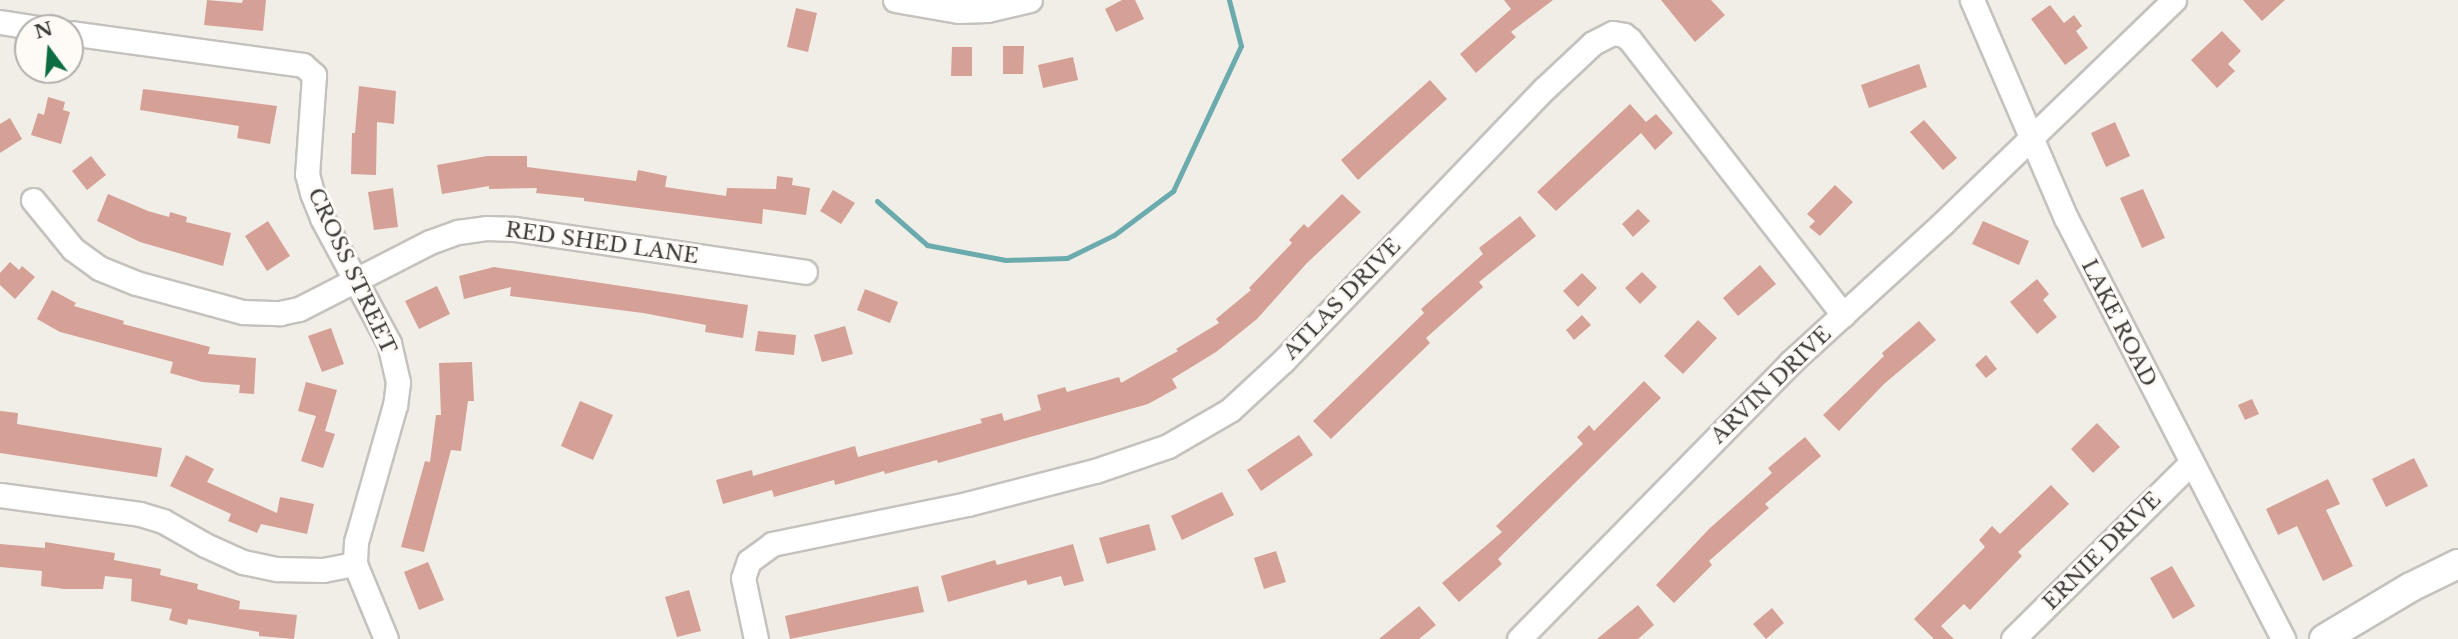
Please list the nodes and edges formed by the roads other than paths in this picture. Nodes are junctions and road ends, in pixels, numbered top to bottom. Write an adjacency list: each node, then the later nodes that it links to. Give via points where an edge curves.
1 (895, 0): 2 (street, via 958,11)
2 (1030, 0)
3 (1972, 0): 6 (street, LAKE ROAD)
4 (2174, 0): 6 (street, ARVIN DRIVE)
5 (84, 35): 9 (street, CROSS STREET, via 303,65 314,75 307,174 322,218)
6 (2031, 140): 10 (street, ARVIN DRIVE); 11 (street, LAKE ROAD, via 2078,243)
7 (33, 200): 9 (street, RED SHED LANE, via 85,260 136,283 243,312 299,309)
8 (805, 272): 9 (street, RED SHED LANE, via 486,228 430,242)
9 (356, 282): 14 (street, CROSS STREET, via 389,343 398,382 356,542)
10 (1843, 315): 16 (street, ATLAS DRIVE, via 1630,40 1614,33 1593,43 1544,89 1284,360 1230,410 1168,446 1095,471 967,504 772,544 748,561 743,578); 17 (street, ARVIN DRIVE, via 1791,362)
11 (2191, 463): 18 (street, ERNIE DRIVE); 19 (street, LAKE ROAD)
12 (0, 495): 14 (street, via 141,514 243,562 277,569)
13 (2458, 564): 20 (main road)
14 (355, 565): 15 (street, CROSS STREET)
15 (386, 639)
16 (756, 639)
17 (1519, 639)
18 (2013, 639)
19 (2283, 639)
20 (2323, 639)

